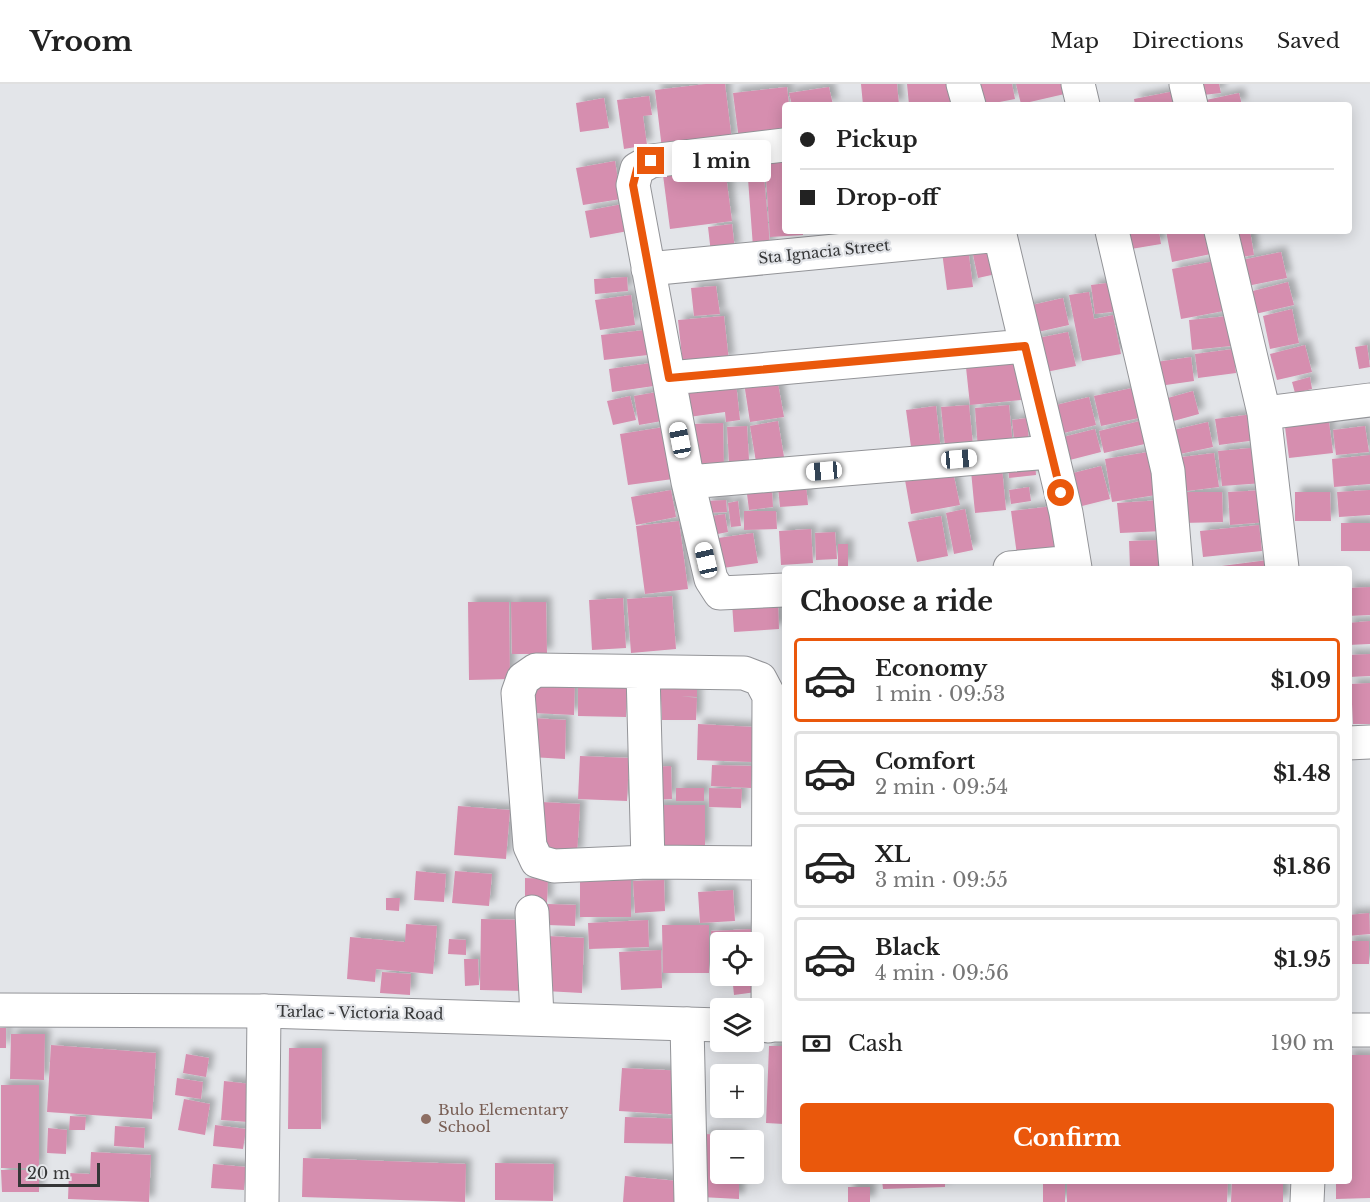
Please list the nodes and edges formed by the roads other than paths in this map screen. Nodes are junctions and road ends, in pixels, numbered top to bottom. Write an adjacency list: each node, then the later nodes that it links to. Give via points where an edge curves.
1 (963, 84): 4 (street)
2 (1078, 84): 5 (street)
3 (1186, 84): 6 (street)
4 (968, 102)
5 (1082, 102)
6 (1190, 102)
7 (782, 145): 12 (street, via 651,161 637,169 633,185)
8 (990, 234): 12 (street, Sta Ignacia Street)
9 (999, 234): 13 (street)
10 (1113, 234): 21 (street, via 1168,471)
11 (1222, 234): 16 (street)
12 (648, 270): 14 (street)
13 (1025, 346): 14 (street); 17 (street)
14 (669, 378): 18 (street)
15 (1370, 400): 16 (street)
16 (1264, 413): 22 (street)
17 (1050, 452): 18 (street); 19 (street)
18 (688, 482): 23 (street, via 711,579 720,593)
19 (1074, 565): 20 (street)
20 (1053, 566)
21 (1176, 566)
22 (1282, 566)
23 (782, 590)
24 (643, 672): 27 (street); 27 (street, via 536,670 523,679 518,693 530,846 537,861 554,866); 28 (street, via 744,673 760,679 769,696)
25 (1370, 742): 26 (street)
26 (1352, 743)
27 (648, 862): 28 (street)
28 (771, 863): 35 (street)
29 (532, 912): 32 (street)
30 (0, 1010): 31 (street, Tarlac - Victoria Road)
31 (264, 1011): 32 (street, Tarlac - Victoria Road); 39 (street)
32 (537, 1017): 33 (street, Tarlac - Victoria Road)
33 (687, 1024): 34 (street, Tarlac - Victoria Road); 40 (street)
34 (710, 1025)
35 (769, 1025)
36 (1352, 1030): 37 (street)
37 (1370, 1030)
38 (1308, 1184): 41 (street)
39 (262, 1202)
40 (691, 1202)
41 (1307, 1202)

